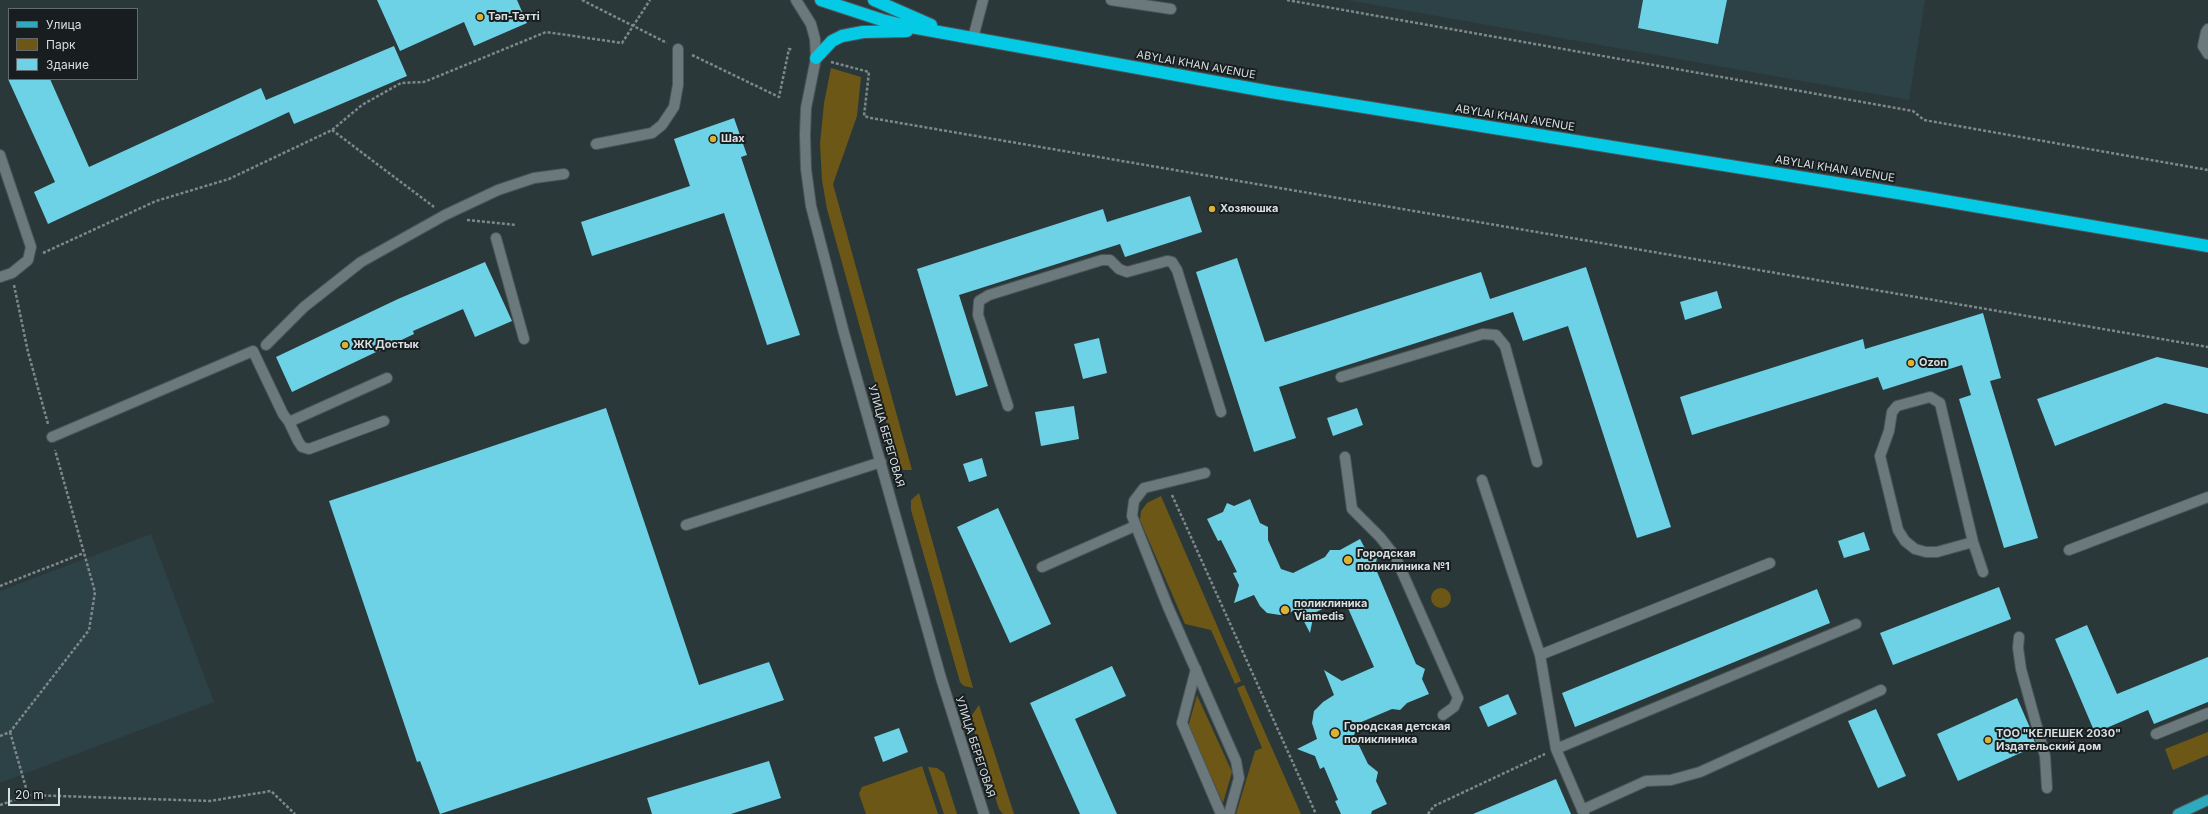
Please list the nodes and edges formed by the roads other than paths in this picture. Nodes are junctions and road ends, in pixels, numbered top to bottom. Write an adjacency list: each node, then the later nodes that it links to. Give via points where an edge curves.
1 (796, 0): 12 (street, УЛИЦА БЕРЕГОВАЯ, via 811,24)
2 (821, 0): 8 (highway, ABYLAI KHAN AVENUE, via 882,20)
3 (874, 0): 8 (highway)
4 (983, 0): 9 (street)
5 (1111, 0): 6 (street)
6 (1171, 9)
7 (2208, 29): 11 (street, via 2203,46)
8 (948, 33): 9 (highway, ABYLAI KHAN AVENUE); 12 (highway, via 900,31 852,34 832,41)
9 (973, 38): 17 (highway, ABYLAI KHAN AVENUE, via 1271,92)
10 (678, 49): 13 (street, via 678,85 674,108 662,125 652,133)
11 (2208, 54)
12 (816, 58): 29 (street, УЛИЦА БЕРЕГОВАЯ, via 806,108 805,135 811,206)
13 (596, 144)
14 (1, 160): 18 (street, via 31,247 28,260 12,273)
15 (564, 174): 20 (street, via 534,178 498,190 445,215 361,262 304,307)
16 (496, 238): 19 (street)
17 (2208, 246)
18 (0, 277)
19 (524, 339)
20 (266, 345)
21 (1341, 377): 30 (street, via 1482,334 1496,335 1505,346)
22 (387, 378): 26 (street)
23 (1008, 406): 24 (street, via 978,315 979,301 989,295 1102,260 1110,260 1119,270 1127,272 1167,261 1172,262 1178,270)
24 (1221, 412)
25 (384, 421): 26 (street, via 309,449 302,447)
26 (289, 422): 27 (street, via 253,350)
27 (52, 437)
28 (1344, 457): 47 (street, via 1352,509 1395,556 1458,698 1454,708)
29 (881, 462): 34 (street); 53 (street, УЛИЦА БЕРЕГОВАЯ, via 940,678)
30 (1537, 462)
31 (1205, 473): 35 (street, via 1144,488 1138,493 1132,507)
32 (1482, 480): 43 (street)
33 (2208, 497): 37 (street)
34 (686, 525)
35 (1135, 526): 39 (street); 44 (street)
36 (1973, 542): 36 (street, via 1940,403 1930,397 1897,406 1892,412 1889,431 1880,456 1898,530 1914,549 1926,552 1937,552); 40 (street)
37 (2069, 550)
38 (1770, 562): 43 (street)
39 (1042, 567)
40 (1984, 572)
41 (1856, 624): 49 (street)
42 (2020, 637): 50 (street, via 2018,648 2021,669 2045,756)
43 (1540, 655): 49 (street)
44 (1196, 669): 54 (street, via 1182,722); 55 (street, via 1238,767 1239,778)
45 (1881, 690): 52 (street, via 1700,772 1671,780 1646,781)
46 (2208, 713): 48 (street)
47 (1443, 715)
48 (2156, 734)
49 (1556, 749): 52 (street)
50 (2047, 788)
51 (2208, 800): 56 (main road)
52 (1583, 812)
53 (984, 814)
54 (1221, 814)
55 (1229, 814)
56 (2178, 814)

